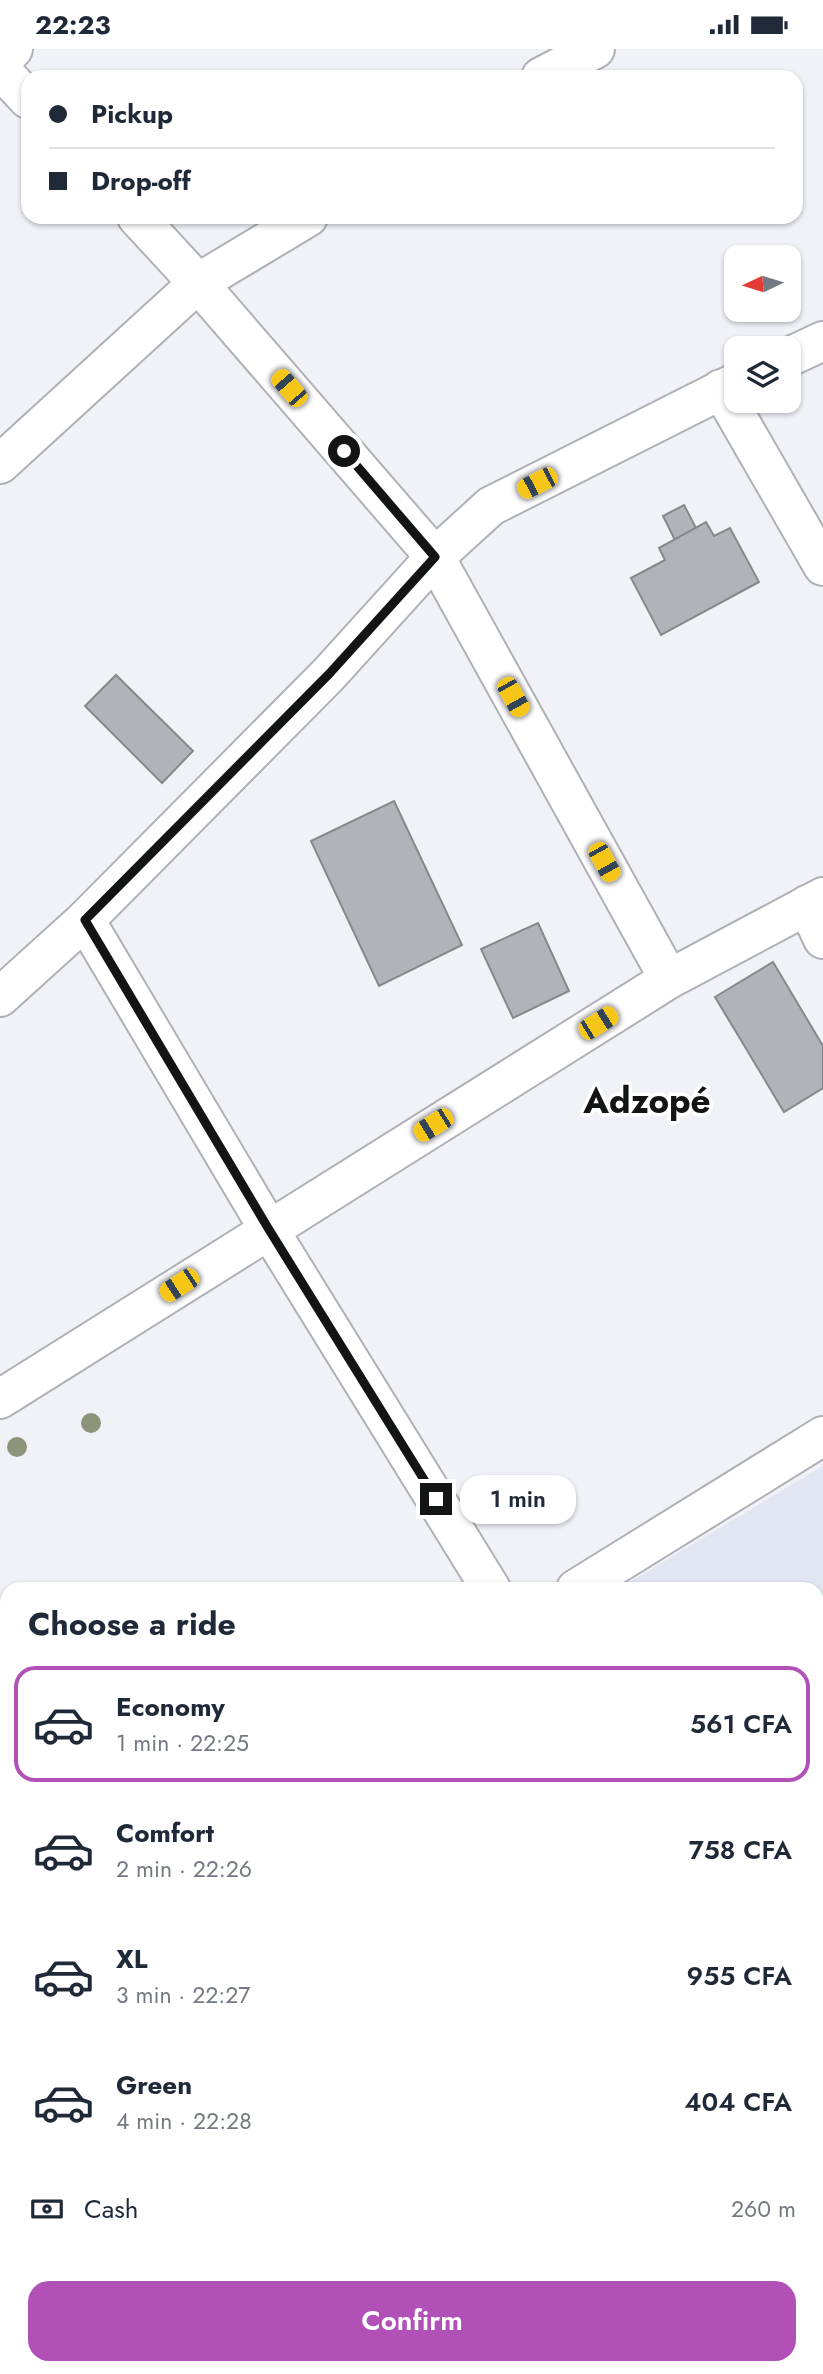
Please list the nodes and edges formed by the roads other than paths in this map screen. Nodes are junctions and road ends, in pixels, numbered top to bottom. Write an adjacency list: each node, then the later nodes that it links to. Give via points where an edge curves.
1 (13, 49): 3 (street)
2 (595, 49): 5 (street)
3 (0, 62)
4 (0, 69): 6 (street)
5 (554, 70)
6 (21, 92)
7 (143, 224): 9 (street)
8 (296, 224): 9 (street)
9 (198, 283): 14 (street); 15 (street)
10 (823, 341): 11 (street)
11 (801, 351)
12 (724, 389): 15 (street, via 491,506)
13 (743, 413): 16 (street)
14 (0, 464)
15 (435, 557): 18 (street, via 329,674); 19 (street)
16 (823, 566)
17 (818, 914): 19 (street)
18 (85, 920): 20 (street); 21 (street)
19 (669, 979): 21 (street)
20 (0, 996)
21 (268, 1228): 22 (street); 24 (street)
22 (0, 1399)
23 (823, 1436): 25 (street)
24 (487, 1582)
25 (587, 1582)

